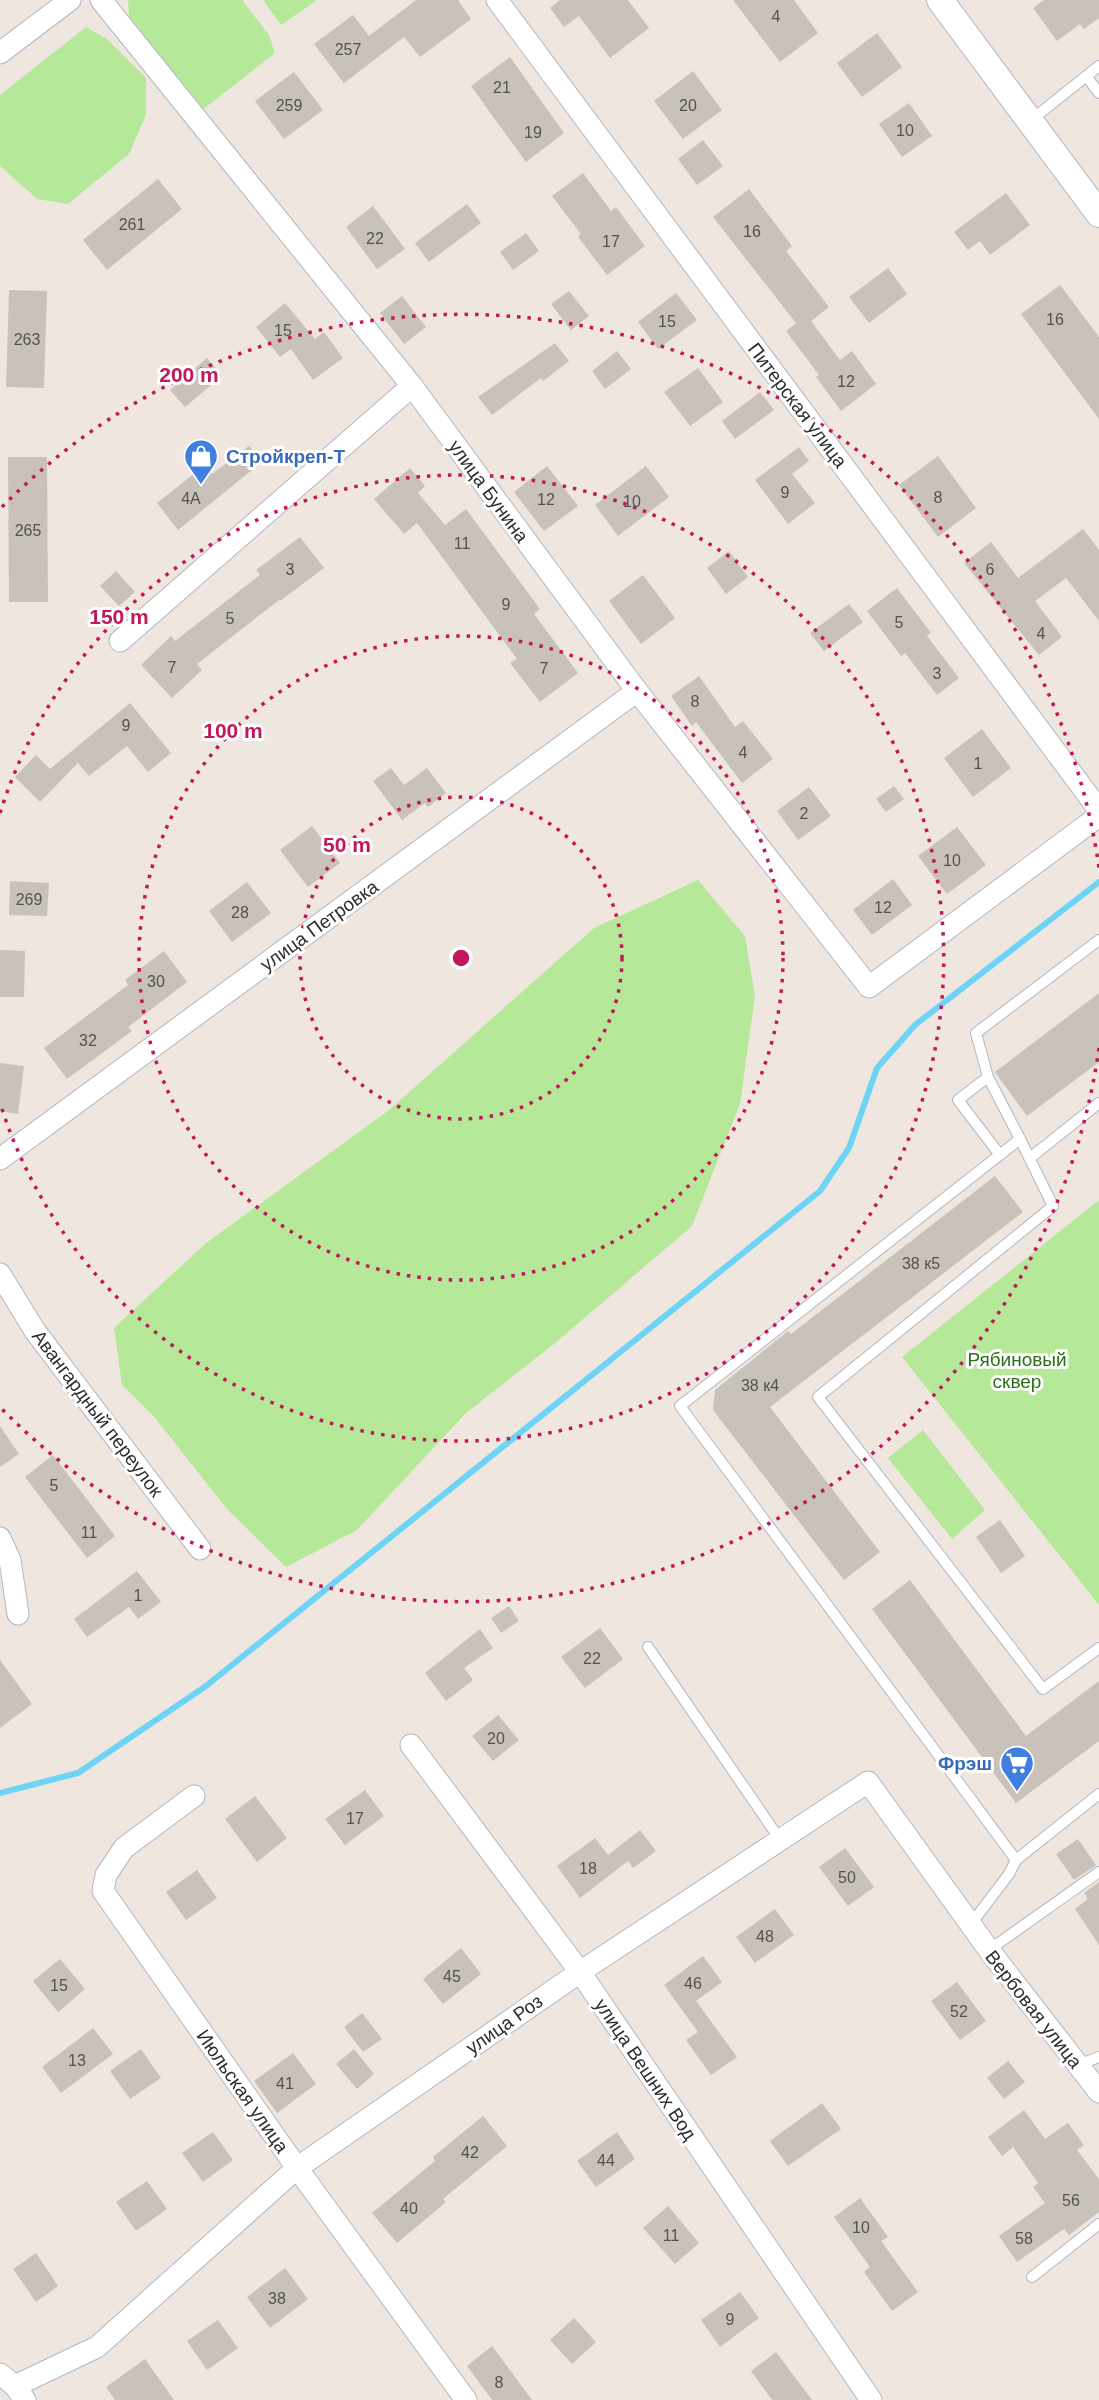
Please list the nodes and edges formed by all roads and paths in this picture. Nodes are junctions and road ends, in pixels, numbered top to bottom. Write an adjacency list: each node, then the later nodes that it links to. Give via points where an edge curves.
1 (70, 0): 5 (street)
2 (102, 0): 11 (street, улица Бунина)
3 (497, 0): 14 (street, Питерская улица)
4 (940, 0): 9 (street)
5 (0, 54)
6 (1099, 66): 7 (lane)
7 (1086, 76): 8 (lane); 9 (lane)
8 (1099, 93)
9 (1030, 121): 10 (street)
10 (1099, 214)
11 (412, 386): 12 (street); 13 (street, улица Бунина)
12 (120, 641)
13 (637, 691): 15 (street, улица Бунина, via 869,987); 22 (street, улица Петровка)
14 (1099, 810)
15 (1099, 816)
16 (1099, 940): 17 (lane, via 976,1033)
17 (988, 1077): 19 (lane); 20 (lane, via 958,1100)
18 (1099, 1103): 21 (lane)
19 (1020, 1139): 20 (lane); 21 (lane)
20 (1000, 1155): 33 (lane, via 680,1406)
21 (1030, 1158): 28 (lane, via 1054,1206 818,1397 1043,1689)
22 (0, 1159)
23 (0, 1274): 25 (street, Авангардный переулок, via 35,1331)
24 (0, 1538): 26 (street, via 10,1560)
25 (200, 1549)
26 (18, 1614)
27 (648, 1647): 32 (lane)
28 (1099, 1648)
29 (411, 1745): 37 (street, улица Вешних Вод)
30 (1099, 1794): 33 (lane)
31 (194, 1796): 41 (street, Июльская улица, via 124,1848 106,1875 103,1891)
32 (781, 1841): 35 (street, улица Роз, via 868,1782); 37 (street, улица Роз)
33 (1016, 1860): 35 (lane)
34 (1099, 1872): 36 (lane)
35 (971, 1924): 36 (street, Вербовая улица)
36 (989, 1950): 39 (street, Вербовая улица)
37 (580, 1972): 41 (street, улица Роз); 46 (street, улица Вешних Вод)
38 (1099, 2057): 39 (lane)
39 (1078, 2065): 40 (street, Вербовая улица)
40 (1099, 2092)
41 (297, 2168): 44 (street, улица Роз, via 97,2347); 45 (street, Июльская улица)
42 (1099, 2224): 43 (lane)
43 (1032, 2277)
44 (13, 2387)
45 (466, 2400)
46 (871, 2400)

